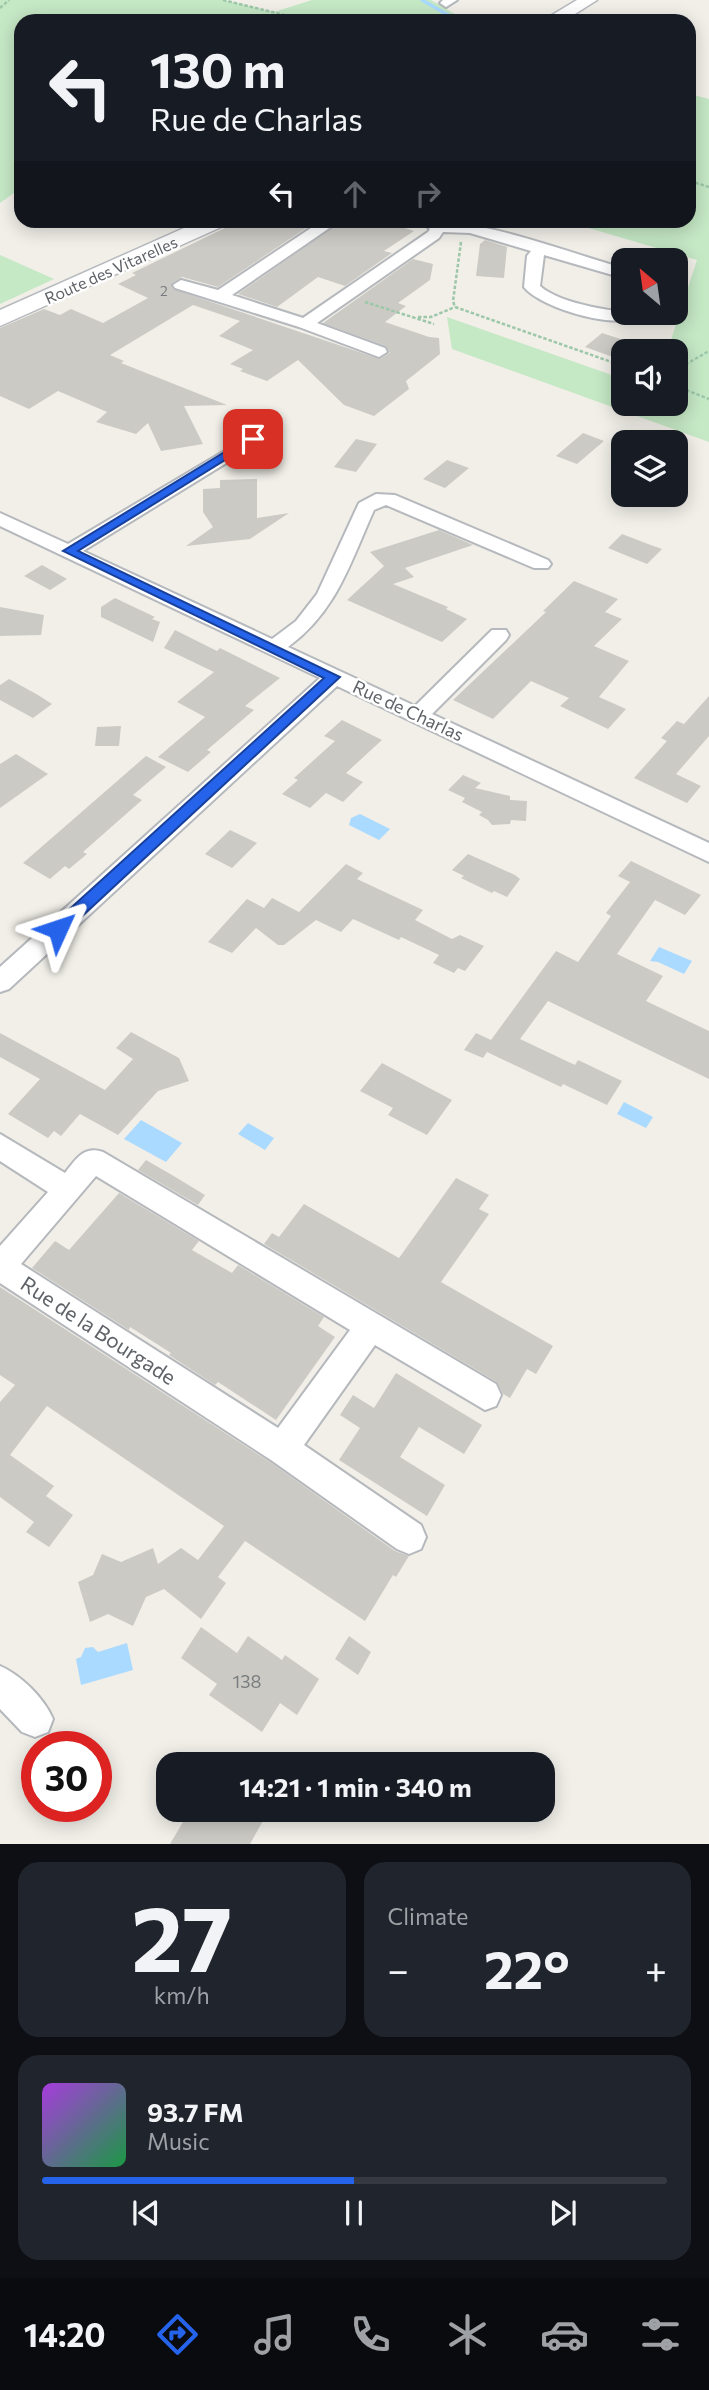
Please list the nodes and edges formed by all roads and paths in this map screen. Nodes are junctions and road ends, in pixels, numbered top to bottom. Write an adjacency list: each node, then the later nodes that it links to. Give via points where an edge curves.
1 (9, 0): 5 (path)
2 (223, 0): 6 (path)
3 (589, 0): 7 (main road)
4 (601, 0): 8 (main road)
5 (0, 8)
6 (280, 14)
7 (564, 14)
8 (576, 14)
9 (203, 228): 22 (main road, Route des Vitarelles)
10 (322, 228): 17 (street)
11 (432, 228): 18 (street, via 434,235)
12 (463, 228): 13 (street)
13 (471, 229): 14 (street); 19 (path, via 462,233)
14 (540, 249): 15 (street); 21 (street, via 532,287 538,293)
15 (611, 270)
16 (181, 285): 17 (street)
17 (220, 296): 23 (street)
18 (347, 296): 20 (path); 23 (street)
19 (455, 307): 20 (path, via 431,317); 27 (path)
20 (411, 317): 24 (path)
21 (611, 317)
22 (0, 319)
23 (305, 324): 26 (street)
24 (434, 324)
25 (709, 351): 28 (path)
26 (379, 352)
27 (611, 362)
28 (688, 363)
29 (688, 391): 30 (path)
30 (709, 399)
31 (253, 439): 33 (street)
32 (0, 519): 33 (street, Rue de Charlas)
33 (69, 551): 36 (street, Rue de Charlas)
34 (541, 564): 36 (street, via 388,499 376,500 366,507 326,595 303,626)
35 (499, 635): 38 (street)
36 (273, 648): 37 (street, Rue de Charlas)
37 (334, 677): 38 (street, Rue de Charlas); 40 (street)
38 (418, 715): 39 (street, Rue de Charlas)
39 (709, 853)
40 (0, 982)
41 (0, 1146): 42 (street)
42 (67, 1189): 43 (street, Rue de la Bourgade, via 93,1160); 45 (street, Rue de la Bourgade, via 0,1268)
43 (371, 1326): 44 (street, Rue de la Bourgade); 45 (street)
44 (485, 1395)
45 (282, 1450): 46 (street, Rue de la Bourgade)
46 (409, 1536)
47 (0, 1684): 48 (street)
48 (35, 1719)

